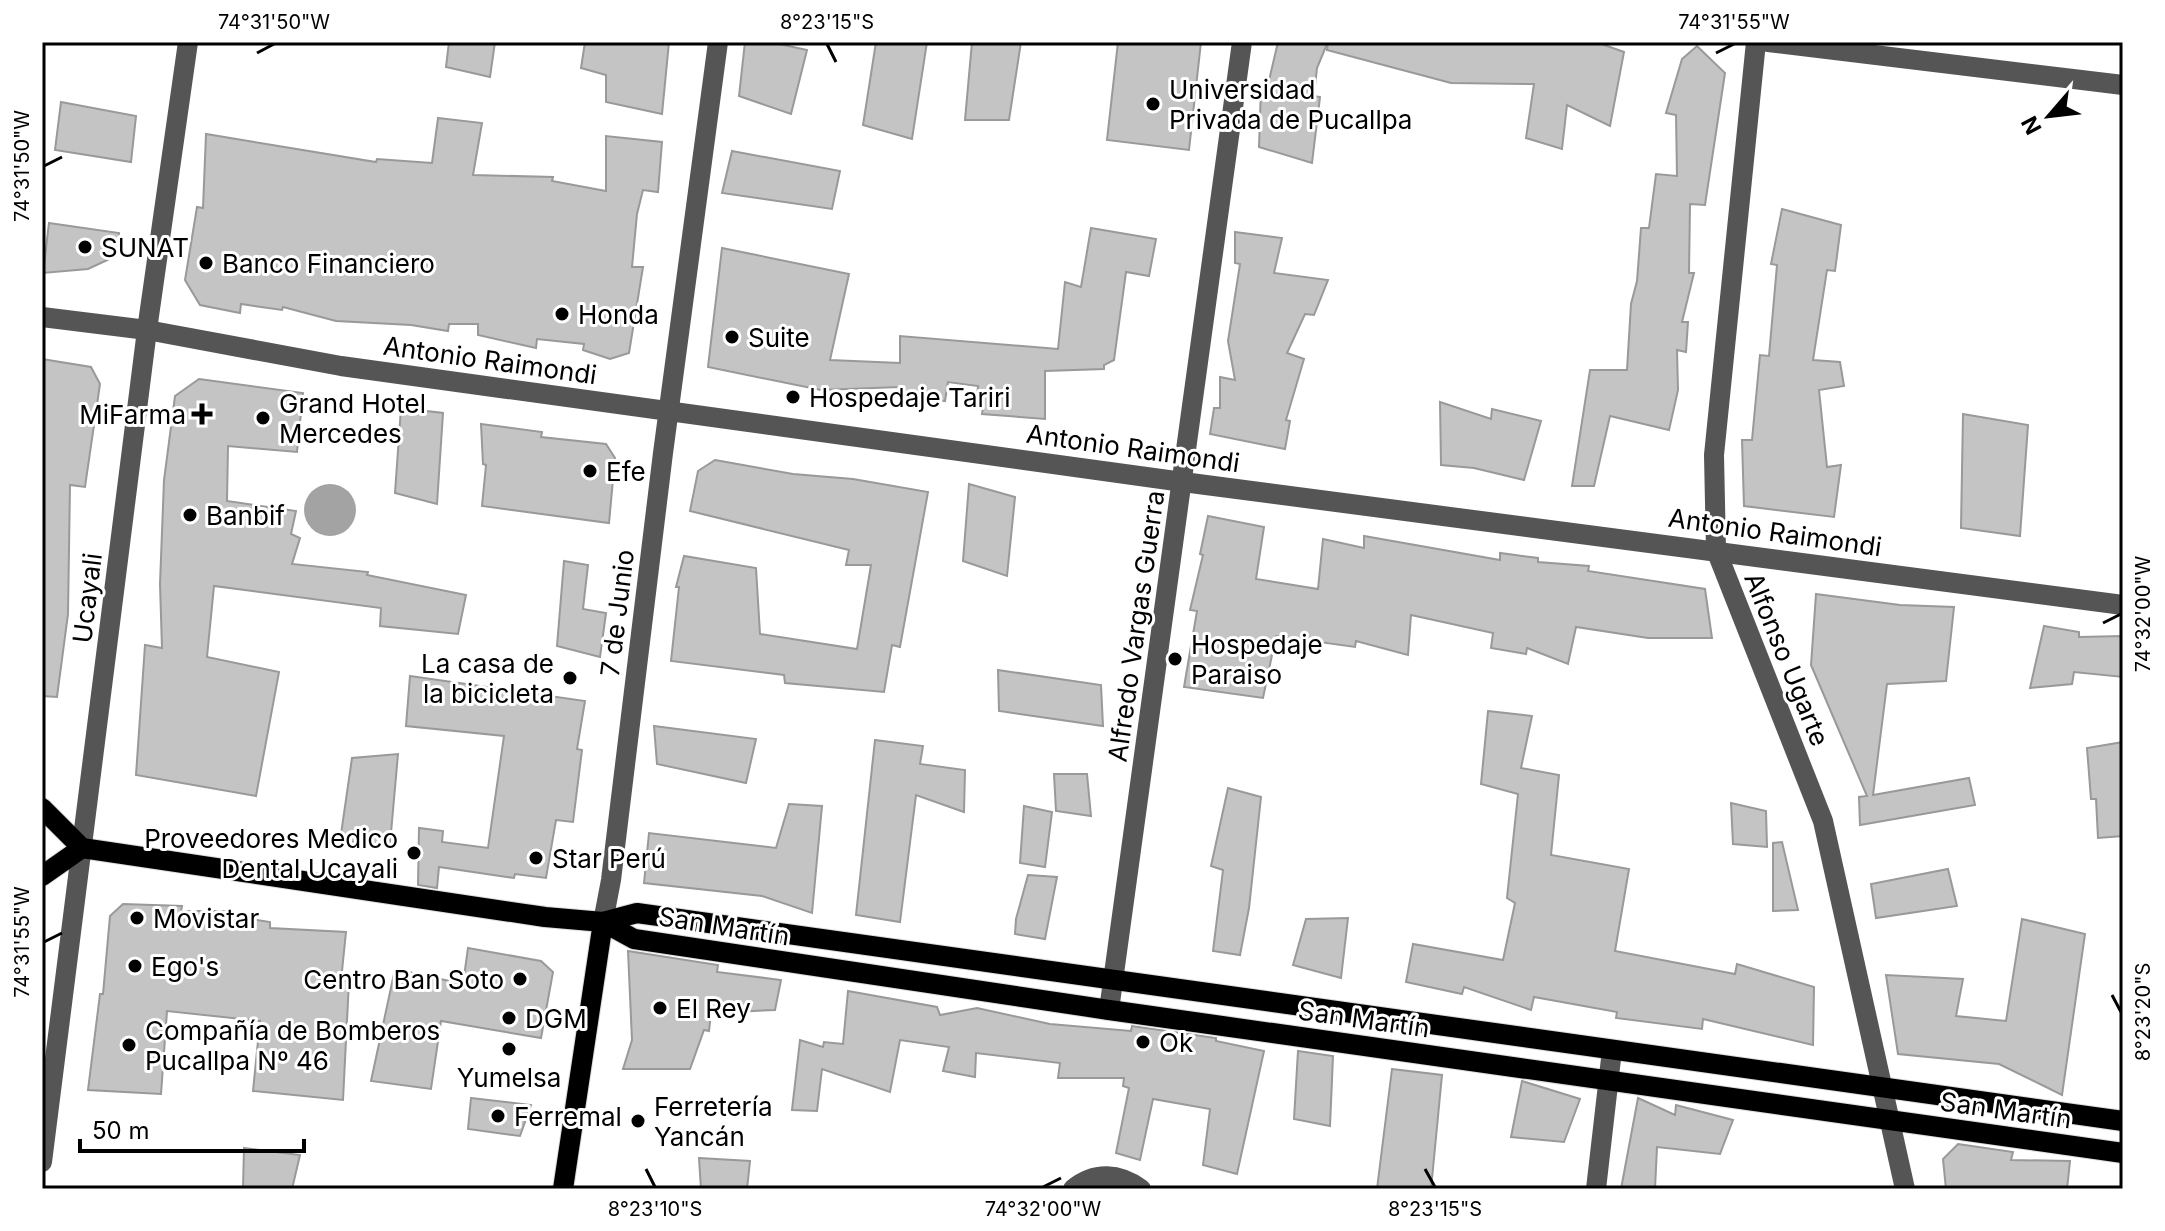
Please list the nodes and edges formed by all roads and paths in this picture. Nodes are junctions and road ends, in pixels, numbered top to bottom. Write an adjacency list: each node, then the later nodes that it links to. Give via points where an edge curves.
1 (188, 42): 8 (street, Ucayali)
2 (718, 42): 9 (street, 7 de Junio)
3 (1242, 42): 10 (street, Alfredo Vargas Guerra)
4 (1756, 42): 11 (street, Alfonso Ugarte, via 1714,455)
5 (1768, 42): 6 (street)
6 (2123, 85)
7 (42, 317): 8 (street, Antonio Raimondi)
8 (147, 330): 9 (street, Antonio Raimondi, via 341,366); 14 (street, Ucayali)
9 (668, 410): 10 (street, Antonio Raimondi); 16 (street, 7 de Junio)
10 (1183, 482): 11 (street, Antonio Raimondi); 17 (street, Alfredo Vargas Guerra)
11 (1716, 550): 12 (street, Antonio Raimondi); 21 (street, Alfonso Ugarte, via 1823,821)
12 (2123, 605)
13 (42, 808): 14 (main road)
14 (82, 848): 15 (main road); 16 (main road, San Martín); 25 (street, Ucayali)
15 (42, 876)
16 (603, 922): 17 (main road, San Martín, via 637,913); 18 (main road, San Martín, via 634,939); 26 (main road, 7 de Junio)
17 (1111, 980): 18 (street, Alfredo Vargas Guerra); 19 (main road, San Martín)
18 (1109, 1010): 20 (main road, San Martín)
19 (1612, 1050): 20 (street); 21 (main road, San Martín)
20 (1609, 1079): 22 (main road, San Martín); 29 (street)
21 (1883, 1087): 22 (street, Alfonso Ugarte); 23 (main road, San Martín)
22 (1888, 1120): 24 (main road, San Martín); 30 (street, Alfonso Ugarte)
23 (2123, 1121)
24 (2123, 1153)
25 (42, 1162)
26 (563, 1189)
27 (1073, 1189): 28 (street, via 1097,1176 1131,1181)
28 (1141, 1189)
29 (1596, 1189)
30 (1905, 1189)

